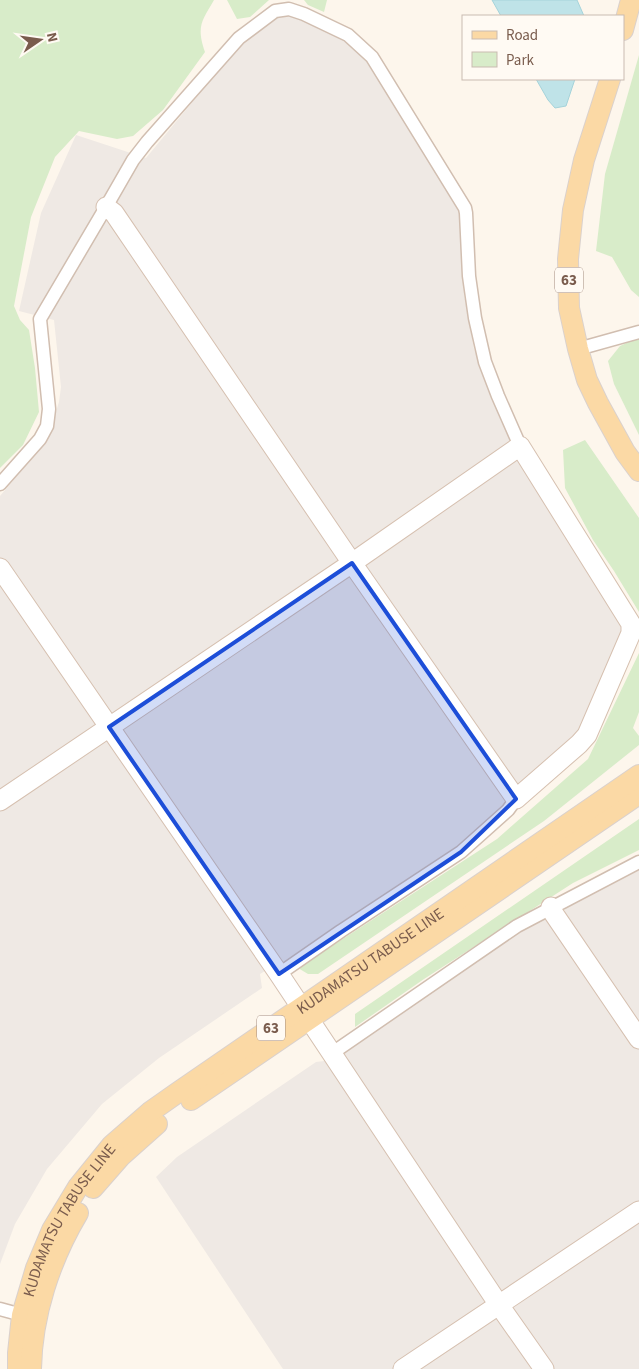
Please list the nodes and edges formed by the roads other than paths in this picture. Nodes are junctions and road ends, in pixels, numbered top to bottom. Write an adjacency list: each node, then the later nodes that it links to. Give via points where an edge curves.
1 (630, 0): 2 (main road)
2 (624, 26)
3 (610, 80): 6 (main road, 63, via 584,160 573,210 568,259 569,308)
4 (106, 208): 7 (street, via 146,142 239,38 275,11 289,9 348,35 372,57 465,208 475,318 486,362); 9 (street, via 40,318 49,409 47,426 40,439); 10 (street, via 114,213)
5 (639, 332): 6 (street)
6 (578, 349): 8 (main road, 63, via 598,403)
7 (520, 446): 10 (street); 15 (street, via 631,624 631,633 587,735)
8 (639, 471)
9 (0, 484)
10 (352, 564): 12 (street); 15 (street)
11 (0, 568): 12 (street)
12 (109, 727): 16 (street); 19 (street)
13 (639, 775): 20 (main road, KUDAMATSU TABUSE LINE / 63)
14 (639, 794): 20 (main road, KUDAMATSU TABUSE LINE / 63)
15 (516, 799): 19 (street, via 461,852)
16 (0, 802)
17 (639, 862): 18 (street)
18 (551, 907): 21 (street); 22 (street, via 517,926)
19 (279, 974): 20 (street)
20 (305, 1014): 22 (street); 26 (main road, KUDAMATSU TABUSE LINE / 63, via 150,1112 112,1145 78,1187 52,1230); 28 (main road, KUDAMATSU TABUSE LINE / 63, via 153,1126 92,1190 65,1235 49,1274 37,1316)
21 (639, 1040)
22 (331, 1054): 24 (street)
23 (639, 1210): 24 (street)
24 (500, 1305): 29 (street); 30 (street)
25 (0, 1309): 26 (street)
26 (22, 1315): 27 (main road, KUDAMATSU TABUSE LINE / 63)
27 (18, 1369)
28 (31, 1369)
29 (403, 1369)
30 (544, 1369)

